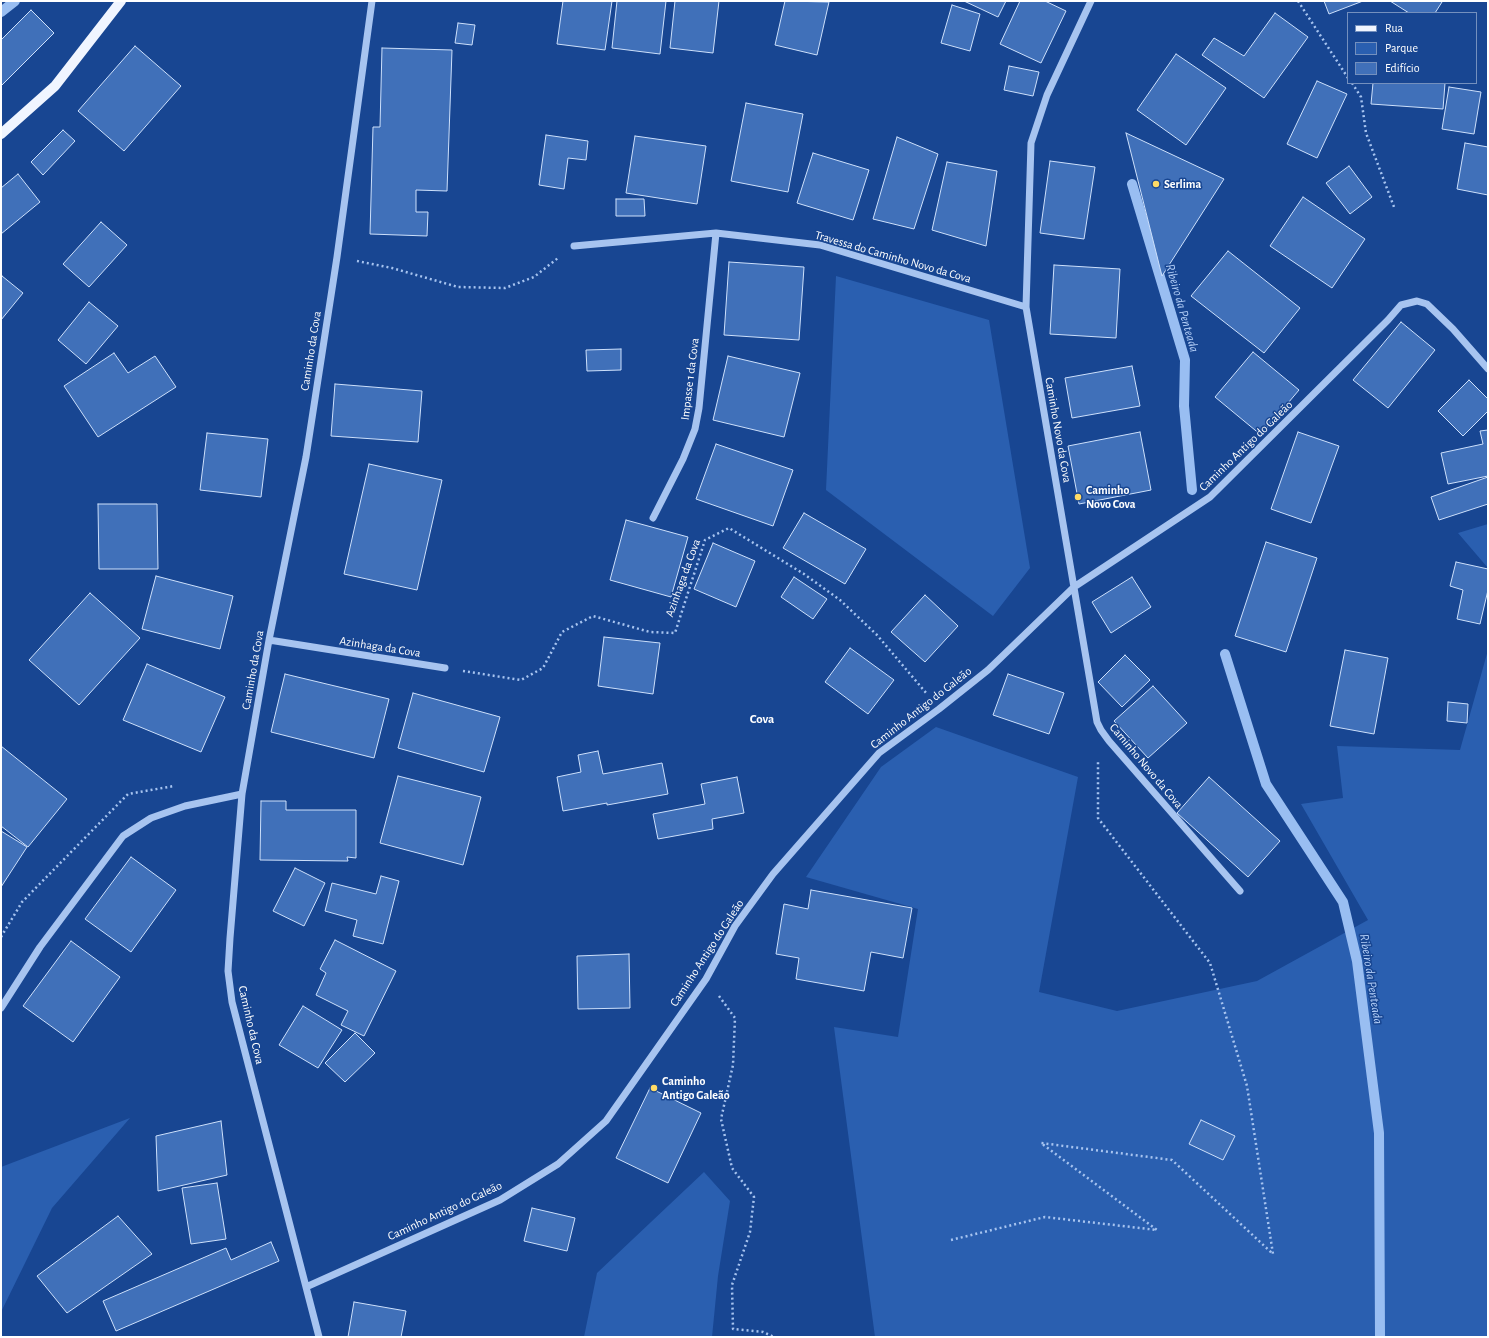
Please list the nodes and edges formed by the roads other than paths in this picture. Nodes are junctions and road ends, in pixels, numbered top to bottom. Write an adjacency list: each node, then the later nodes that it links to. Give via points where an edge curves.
1 (121, 1): 4 (main road, via 55,86)
2 (372, 1): 11 (street, Caminho da Cova, via 337,257 306,457)
3 (1091, 1): 7 (street, Caminho Novo da Cova, via 1046,95 1031,143)
4 (1, 134)
5 (716, 233): 6 (street, Travessa do Caminho Novo da Cova); 7 (street, Travessa do Caminho Novo da Cova, via 820,245); 9 (street, Impasse 1 da Cova, via 695,429 683,459)
6 (574, 246)
7 (1026, 308): 10 (street, Caminho Novo da Cova)
8 (1488, 369): 10 (street, Caminho Antigo do Galeão, via 1427,304 1418,301 1401,305 1210,497)
9 (652, 518)
10 (1074, 587): 14 (street, Caminho Novo da Cova, via 1097,722 1101,730); 16 (street, Caminho Antigo do Galeão, via 988,670 939,710 879,753 773,874 735,926 706,979 606,1121 558,1164 500,1200)
11 (269, 640): 12 (street, Azinhaga da Cova); 13 (street, Caminho da Cova)
12 (445, 668)
13 (242, 794): 15 (street, via 185,806 151,818 123,836 40,947); 16 (street, Caminho da Cova, via 228,971 232,1002)
14 (1240, 891)
15 (1, 1008)
16 (306, 1287): 17 (street, Caminho da Cova)
17 (319, 1337)

